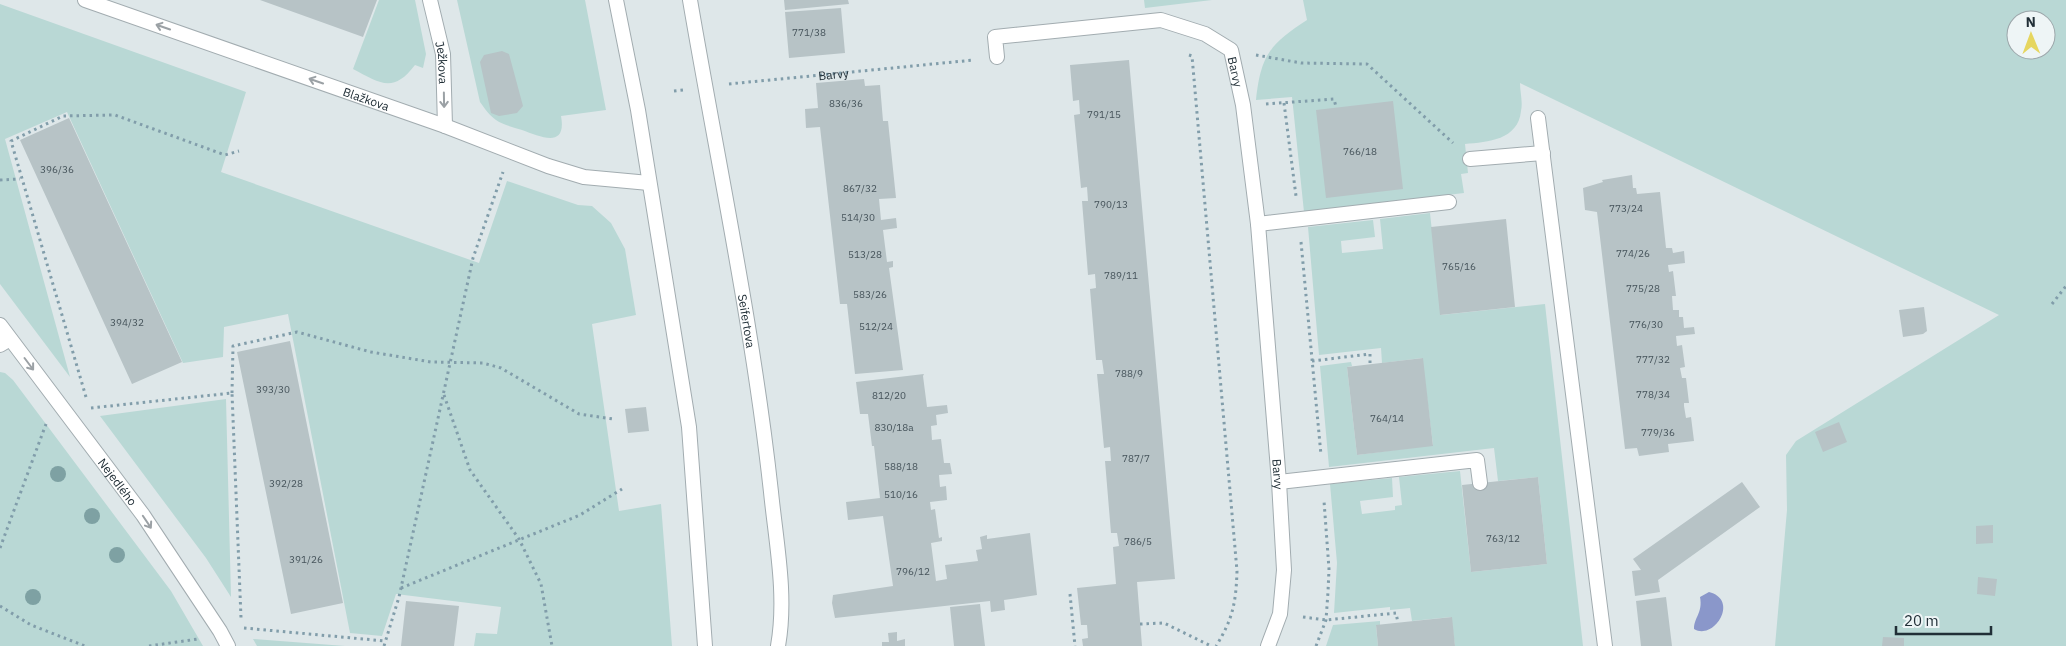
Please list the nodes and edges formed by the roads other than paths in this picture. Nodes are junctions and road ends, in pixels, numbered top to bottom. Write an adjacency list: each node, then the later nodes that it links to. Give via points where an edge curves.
1 (85, 0): 7 (street, Blažkova, one-way to 1)
2 (430, 0): 7 (street, Ježkova, one-way to 7, via 443,54)
3 (616, 0): 10 (street, via 638,110)
4 (690, 0): 19 (street, Seifertova, via 742,291 768,462 782,597)
5 (997, 57): 12 (street, Barvy, via 995,37 1161,20 1205,34 1231,50 1243,105)
6 (1538, 118): 8 (street)
7 (445, 126): 10 (street, Blažkova, via 584,177)
8 (1542, 152): 9 (street); 21 (street)
9 (1470, 159)
10 (648, 183): 18 (street, via 689,428)
11 (1449, 202): 12 (street)
12 (1258, 224): 15 (street, Barvy)
13 (0, 325): 14 (street, Nejedlého)
14 (5, 342): 17 (street, Nejedlého, one-way to 17, via 143,515)
15 (1279, 482): 16 (street, via 1477,460); 20 (street, Barvy, via 1284,570 1280,614)
16 (1480, 483)
17 (228, 646)
18 (705, 646)
19 (778, 646)
20 (1268, 646)
21 (1605, 646)

